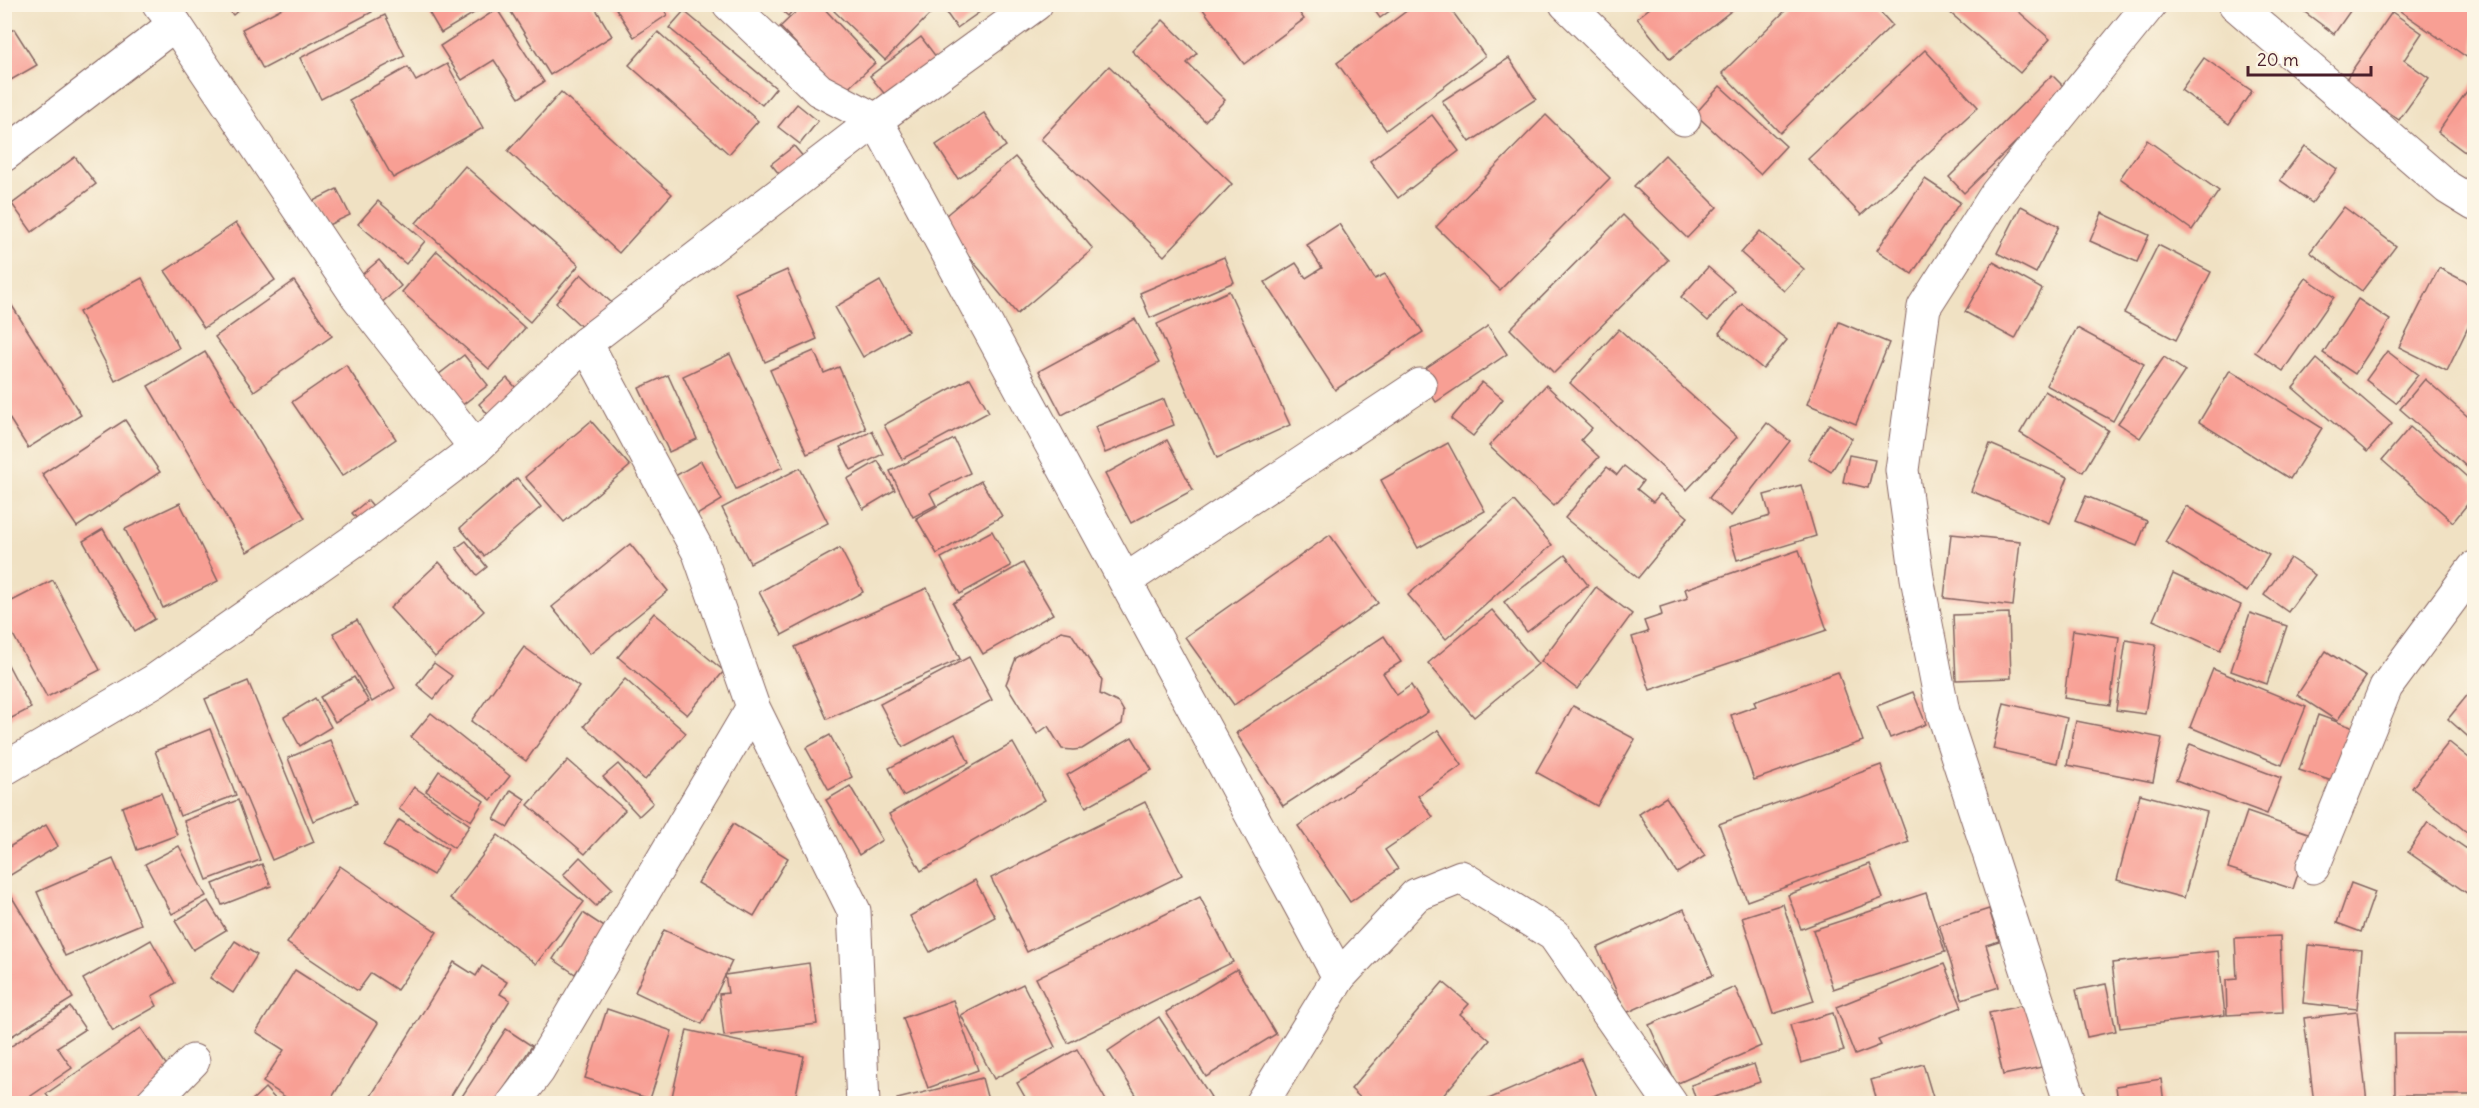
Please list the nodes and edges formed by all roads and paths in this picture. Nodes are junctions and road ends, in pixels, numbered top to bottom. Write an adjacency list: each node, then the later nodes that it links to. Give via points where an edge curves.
1 (729, 4): 8 (street, via 819,90)
2 (1035, 4): 8 (street)
3 (1566, 4): 7 (street)
4 (2150, 4): 26 (street, via 1997,193 1924,307 1902,470 1917,578 1943,712)
5 (2235, 4): 10 (street, via 2448,188)
6 (167, 14): 9 (street); 13 (street, via 357,296)
7 (1684, 119)
8 (876, 120): 11 (street); 15 (street)
9 (4, 156)
10 (2475, 204)
11 (586, 343): 13 (street); 16 (street, via 699,553)
12 (1420, 385): 15 (street)
13 (476, 448): 17 (street, via 355,540 154,681)
14 (2475, 568): 18 (street, via 2386,687)
15 (1126, 580): 19 (street)
16 (753, 707): 22 (street, via 538,1071); 23 (street, via 854,911)
17 (4, 769)
18 (2313, 867)
19 (1339, 977): 24 (street); 25 (street, via 1416,895 1461,877 1554,936)
20 (193, 1061): 21 (street)
21 (151, 1104)
22 (513, 1104)
23 (863, 1104)
24 (1261, 1104)
25 (1671, 1104)
26 (2071, 1104)

